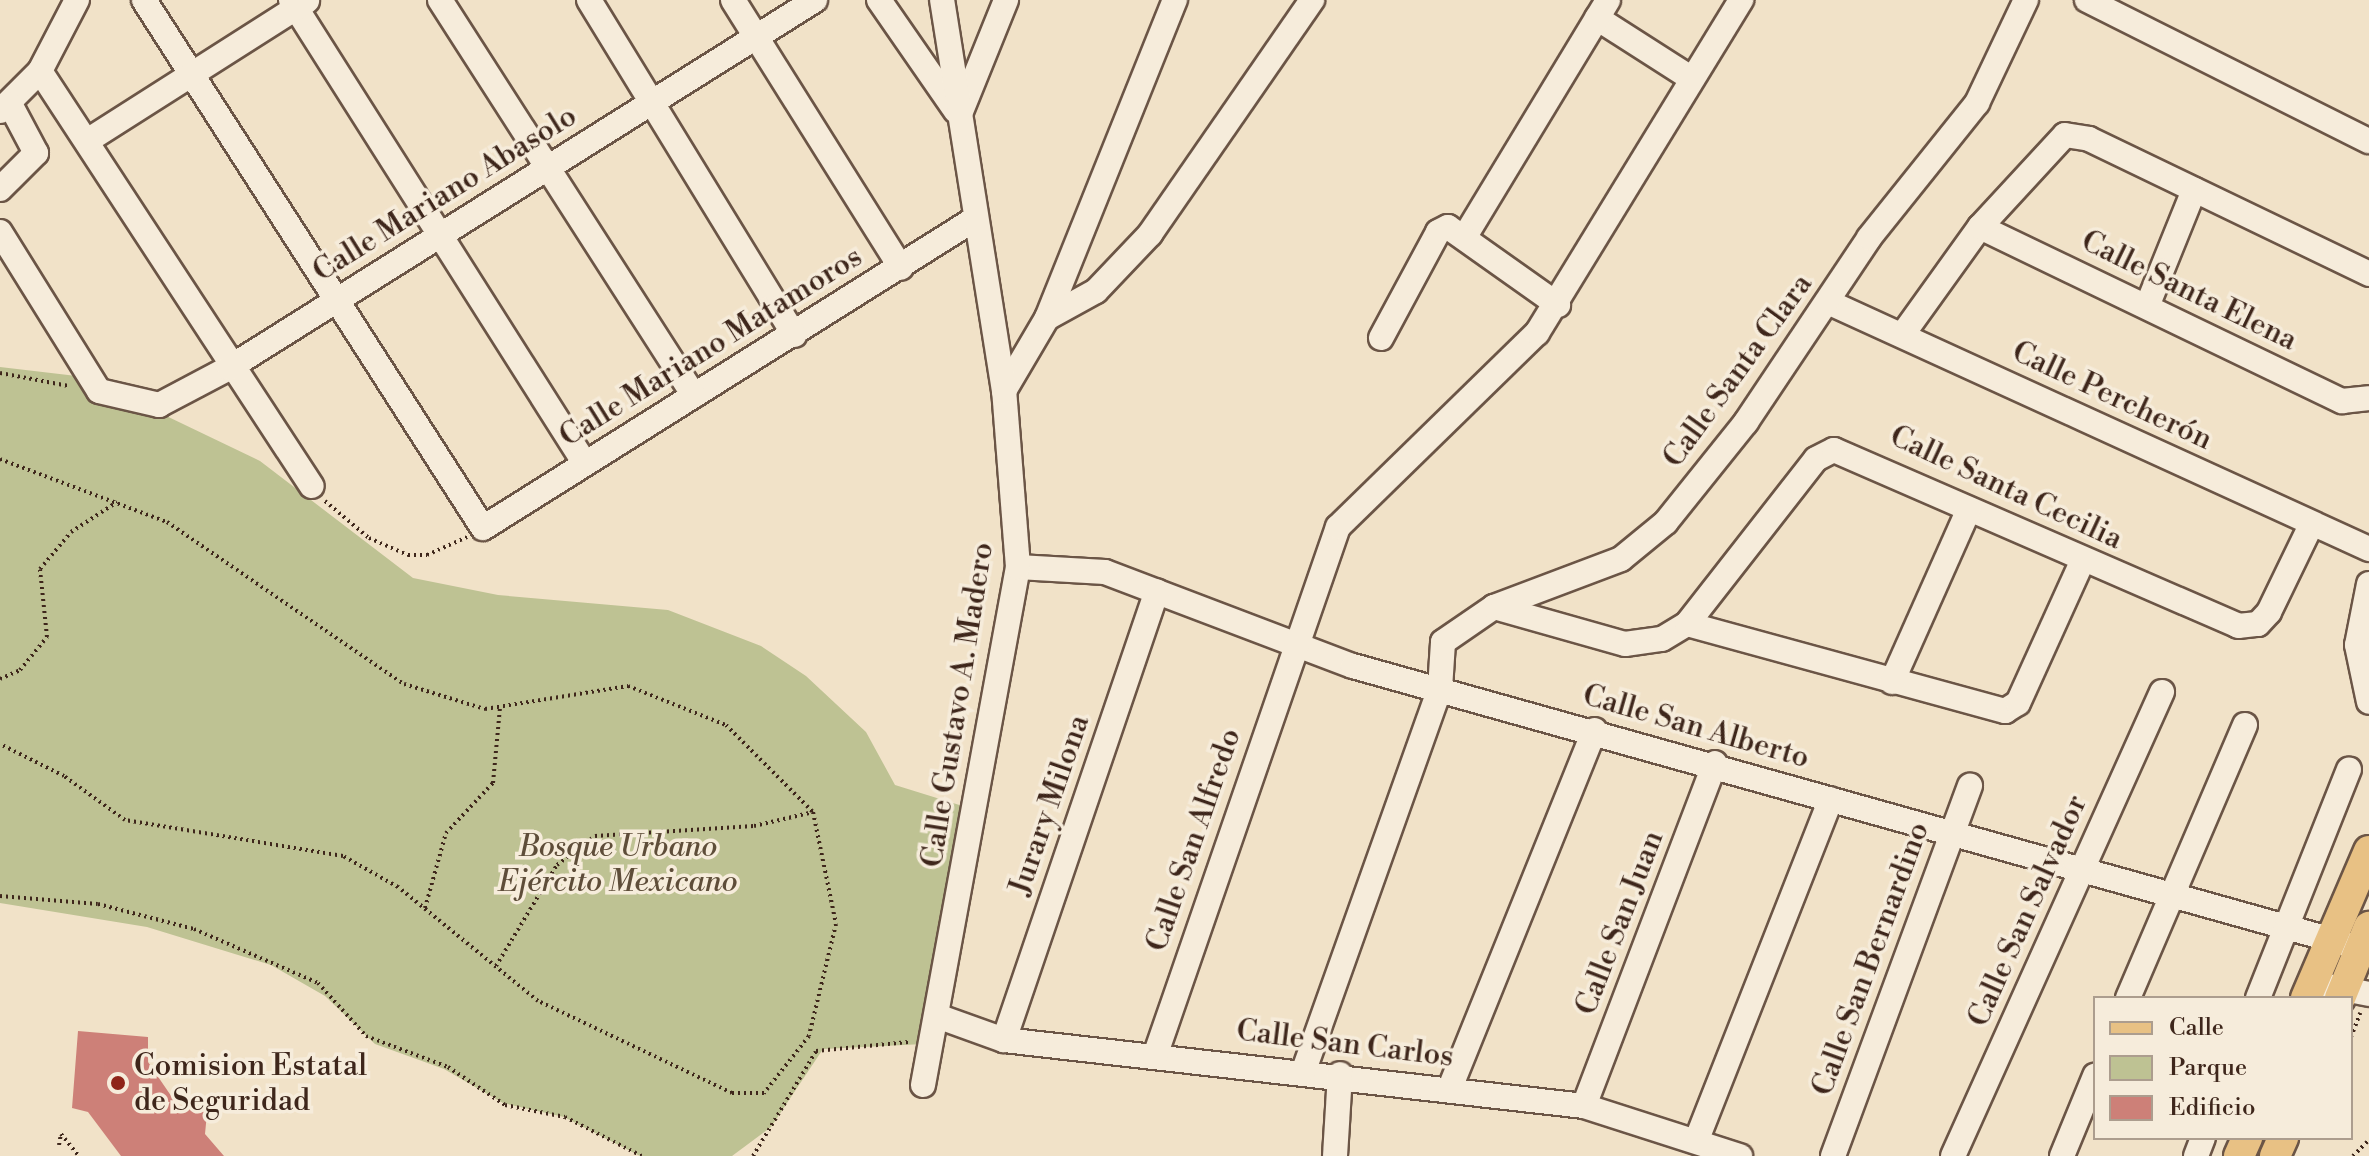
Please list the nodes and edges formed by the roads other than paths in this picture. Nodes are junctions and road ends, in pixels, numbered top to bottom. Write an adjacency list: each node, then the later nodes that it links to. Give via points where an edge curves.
1 (77, 0): 18 (street)
2 (144, 0): 19 (street)
3 (440, 0): 26 (street)
4 (589, 0): 21 (street)
5 (733, 0): 17 (street)
6 (815, 0): 17 (street, Calle Mariano Abasolo)
7 (879, 0): 23 (street)
8 (942, 0): 23 (street, Calle Gustavo A. Madero)
9 (1006, 0): 23 (street)
10 (1175, 0): 40 (street)
11 (1312, 0): 40 (street, via 1150,234 1096,291)
12 (1741, 0): 20 (street, Calle San Alfredo)
13 (2026, 0): 37 (street, Calle Santa Clara, via 1977,103)
14 (2087, 0): 25 (street)
15 (298, 3): 19 (street); 33 (street)
16 (1603, 9): 20 (street); 32 (street)
17 (756, 36): 21 (street, Calle Mariano Abasolo); 34 (street)
18 (40, 71): 22 (street); 24 (street)
19 (194, 78): 24 (street); 36 (street)
20 (1691, 78): 39 (street, Calle San Alfredo)
21 (652, 100): 26 (street, Calle Mariano Abasolo); 42 (street)
22 (5, 108): 27 (street, via 34,142 24,170)
23 (959, 116): 29 (street, Calle Gustavo A. Madero)
24 (87, 141): 44 (street)
25 (2369, 141)
26 (545, 170): 33 (street, Calle Mariano Abasolo); 46 (street)
27 (0, 189)
28 (2194, 190): 30 (street, via 2065,135); 35 (street); 38 (street)
29 (973, 220): 34 (street, Calle Mariano Matamoros); 45 (street, Calle Gustavo A. Madero)
30 (1980, 227): 38 (street, Calle Santa Elena); 41 (street)
31 (0, 232): 44 (street, Calle Mariano Abasolo, via 99,391 159,405)
32 (1467, 233): 39 (street); 43 (street, via 1438,232)
33 (439, 235): 36 (street, Calle Mariano Abasolo); 48 (street)
34 (901, 268): 42 (street, Calle Mariano Matamoros)
35 (2369, 274)
36 (338, 298): 44 (street, Calle Mariano Abasolo); 48 (street, Calle Mariano Matamoros, via 483,528)
37 (1828, 302): 41 (street, Calle Percherón); 57 (street, Calle Santa Clara, via 1710,470 1641,546 1594,572)
38 (2148, 304): 47 (street, Calle Santa Elena, via 2342,401)
39 (1558, 305): 59 (street, Calle San Alfredo, via 1514,361 1352,508 1327,551)
40 (1047, 318): 45 (street)
41 (1903, 334): 51 (street, Calle Percherón)
42 (794, 335): 46 (street, Calle Mariano Matamoros)
43 (1381, 338)
44 (229, 368): 49 (street)
45 (1004, 391): 54 (street, Calle Gustavo A. Madero)
46 (694, 395): 48 (street, Calle Mariano Matamoros)
47 (2369, 398)
48 (584, 462)
49 (312, 486)
50 (1969, 509): 53 (street, Calle Santa Cecilia); 58 (street, Calle Santa Cecilia, via 1854,453 1825,453); 60 (street)
51 (2311, 525): 52 (street, Calle Percherón); 53 (street, Calle Santa Cecilia, via 2269,612 2249,627)
52 (2369, 549)
53 (2083, 560): 60 (street, via 2012,709 1984,710)
54 (1018, 567): 56 (street, Calle San Alberto, via 1105,572); 81 (street, Calle Gustavo A. Madero, via 992,679)
55 (2369, 584): 63 (street, via 2357,645)
56 (1157, 591): 59 (street, Calle San Alberto); 82 (street, Jurary Milona)
57 (1494, 607): 58 (street, via 1625,644 1662,639); 61 (street, Calle Santa Clara, via 1443,642)
58 (1687, 624): 60 (street)
59 (1293, 645): 61 (street, Calle San Alberto); 83 (street, Calle San Alfredo)
60 (1892, 682)
61 (1440, 689): 65 (street, Calle San Alberto); 84 (street)
62 (2162, 692): 72 (street, Calle San Salvador)
63 (2369, 702)
64 (2245, 725): 73 (street)
65 (1595, 730): 66 (street, Calle San Alberto); 88 (street)
66 (1715, 763): 69 (street, Calle San Alberto); 89 (street, Calle San Juan)
67 (2349, 769): 74 (street)
68 (1970, 785): 70 (street, Calle San Bernardino)
69 (1831, 799): 70 (street, Calle San Alberto); 90 (street)
70 (1950, 834): 72 (street, Calle San Alberto); 93 (street, Calle San Bernardino)
71 (2369, 851): 76 (main road)
72 (2079, 874): 73 (street, Calle San Alberto); 94 (street, Calle San Salvador)
73 (2169, 899): 74 (street, Calle San Alberto); 79 (street)
74 (2285, 931): 76 (street, Calle San Alberto); 80 (street)
75 (2364, 937): 76 (street, Calle San Alberto); 78 (main road)
76 (2330, 939): 77 (main road)
77 (2309, 990): 78 (street)
78 (2351, 993)
79 (2129, 996)
80 (2259, 996)
81 (940, 1017): 82 (street, Calle San Carlos); 87 (street, Calle Gustavo A. Madero)
82 (1004, 1040): 83 (street, Calle San Carlos)
83 (1155, 1056): 84 (street, Calle San Carlos)
84 (1304, 1070): 85 (street, Calle San Carlos)
85 (1340, 1074): 88 (street, Calle San Carlos); 91 (street)
86 (2093, 1081): 95 (street)
87 (923, 1085)
88 (1450, 1088): 89 (street, Calle San Carlos)
89 (1584, 1106): 90 (street, Calle San Carlos)
90 (1697, 1139): 92 (street, Calle San Carlos)
91 (1335, 1156)
92 (1740, 1156)
93 (1833, 1156)
94 (1953, 1156)
95 (2062, 1156)

